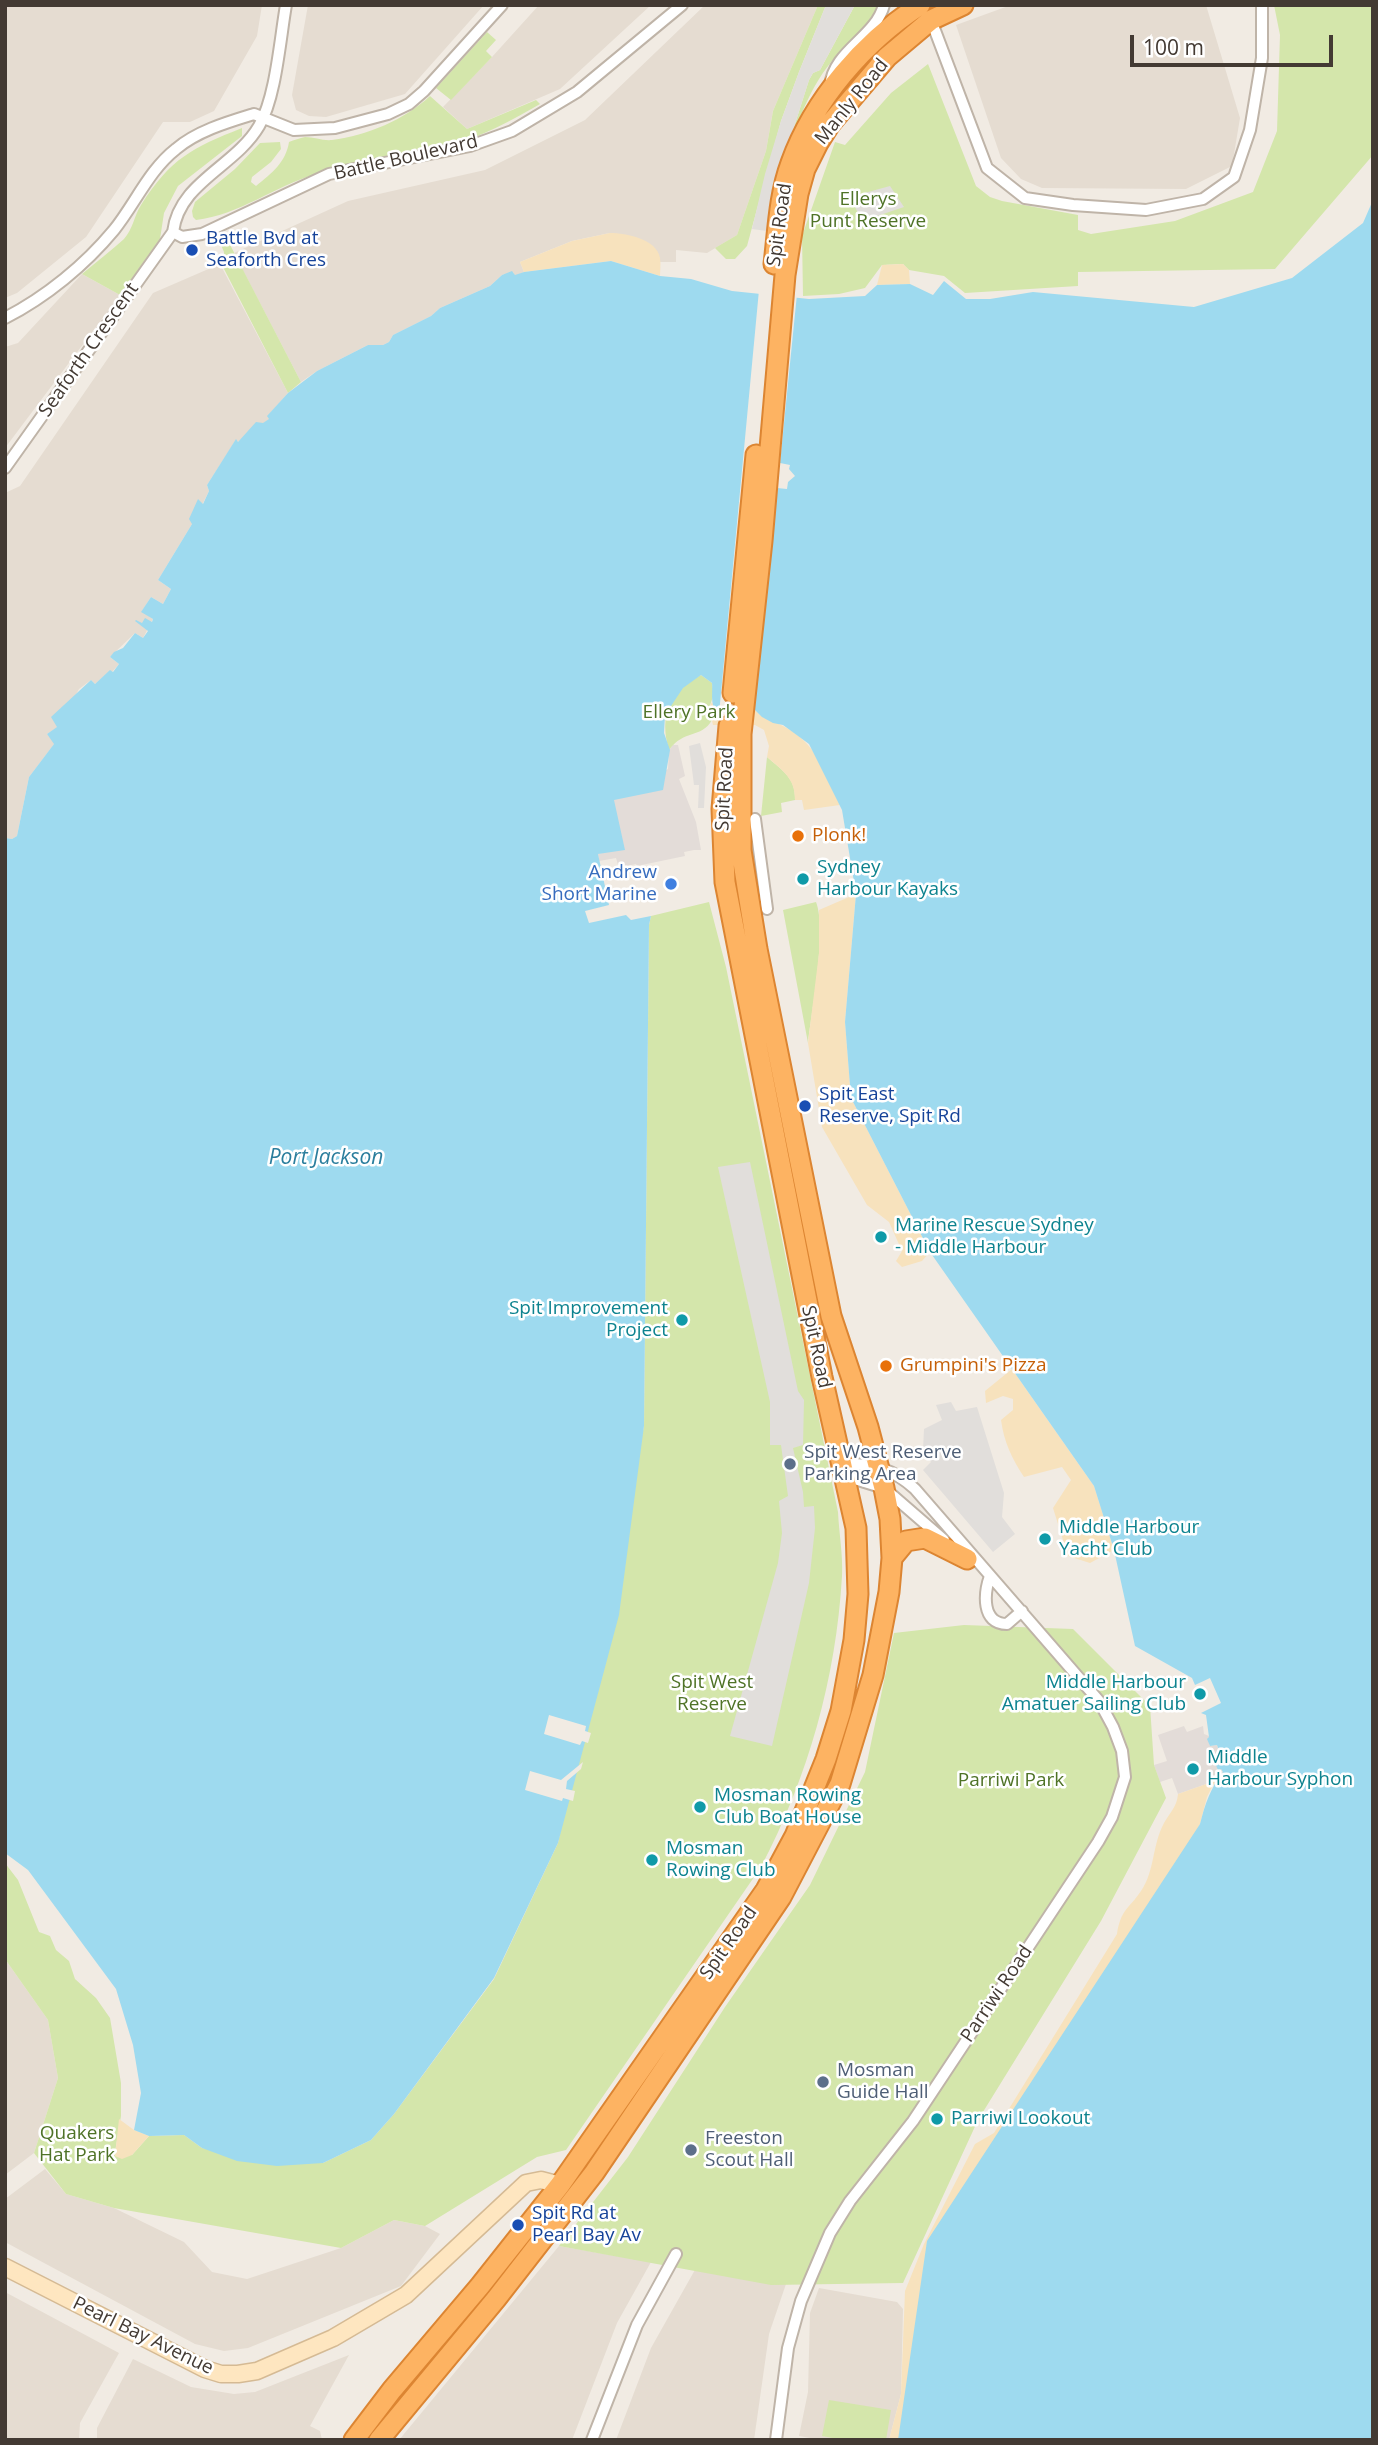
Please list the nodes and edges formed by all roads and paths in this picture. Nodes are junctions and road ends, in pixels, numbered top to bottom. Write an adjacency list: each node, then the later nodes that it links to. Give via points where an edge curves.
1 (286, 5): 10 (street)
2 (502, 5): 10 (street, via 409,104 335,128 294,131)
3 (682, 5): 11 (street, Battle Boulevard, via 578,92 512,131 470,146 329,174 202,234)
4 (884, 5): 8 (street, via 880,19 831,72)
5 (963, 5): 7 (highway, Manly Road)
6 (1262, 5): 7 (street, via 1262,58 1250,130 1234,177 1203,199 1146,210 1025,198 987,168)
7 (925, 13): 8 (highway, Manly Road, via 873,42); 12 (highway, Manly Road, via 818,143 805,169)
8 (829, 93): 9 (highway, Manly Road)
9 (815, 113): 12 (highway, Spit Road, via 783,195)
10 (264, 117): 11 (street, Seaforth Crescent, via 252,137 182,202 175,216); 13 (street, via 254,114 232,121 176,148 89,256)
11 (178, 234): 14 (street, Seaforth Crescent)
12 (779, 275): 15 (highway, Spit Road, via 763,528)
13 (5, 318)
14 (5, 468)
15 (735, 733): 18 (highway, Spit Road, via 741,850 757,949 831,1316); 19 (highway, Spit Road, via 722,809 725,881)
16 (755, 818): 17 (street)
17 (767, 909)
18 (879, 1466): 19 (street, Parriwi Road); 20 (highway, Spit Road); 23 (street, Parriwi Road, via 903,1477)
19 (844, 1470): 20 (street, Parriwi Road); 25 (highway, Spit Road, via 857,1550 854,1640 838,1723 813,1794 766,1890)
20 (884, 1488): 21 (highway, Spit Road); 22 (street, Parriwi Road)
21 (892, 1558): 22 (highway, via 906,1541 925,1538); 29 (highway, Spit Road, via 882,1636 843,1774 781,1897 593,2173)
22 (967, 1559): 23 (street, Parriwi Road)
23 (987, 1574): 24 (street, Parriwi Road); 24 (street, via 986,1605 992,1619 1007,1624)
24 (1022, 1611): 31 (street, Parriwi Road, via 1099,1701 1113,1727 1125,1777 1119,1798 1098,1842 913,2121 830,2233 801,2301 788,2348)
25 (560, 2185): 27 (street, Pearl Bay Avenue, via 541,2180 526,2183 406,2295 333,2338 257,2371 238,2374 205,2369); 28 (highway, Spit Road)
26 (676, 2254): 30 (street, via 637,2325)
27 (5, 2267)
28 (354, 2440)
29 (379, 2440)
30 (592, 2440)
31 (776, 2440)

